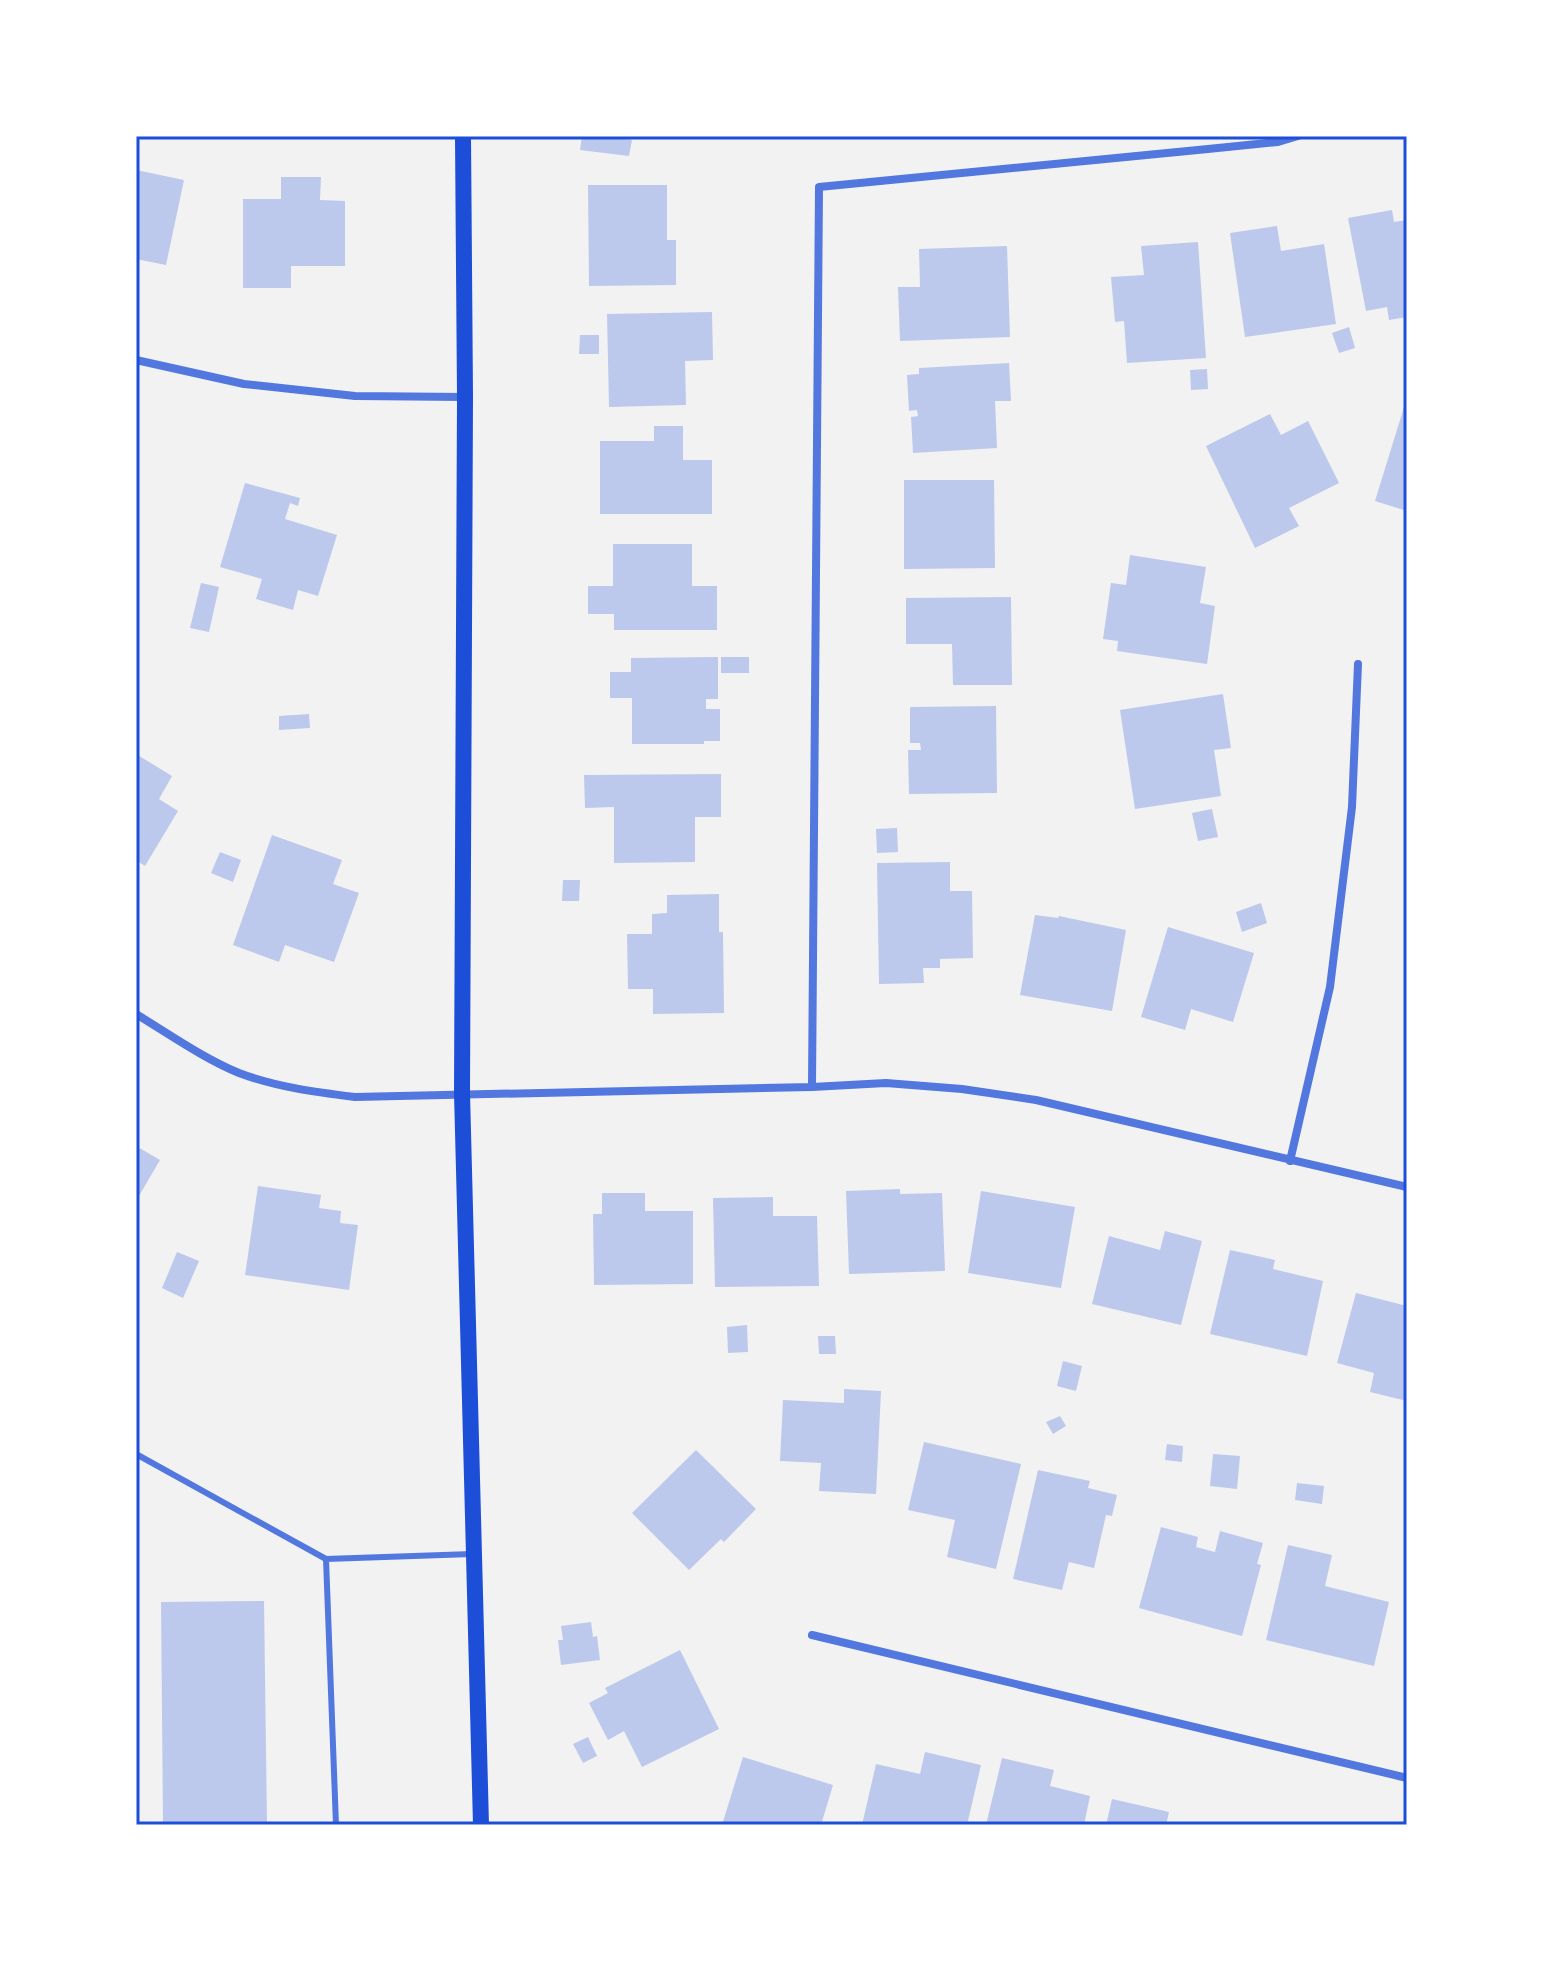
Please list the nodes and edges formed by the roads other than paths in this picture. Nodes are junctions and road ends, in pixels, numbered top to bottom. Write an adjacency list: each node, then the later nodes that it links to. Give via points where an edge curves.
1 (463, 136): 4 (main road)
2 (1298, 136): 7 (street, via 819,187)
3 (136, 360): 4 (street, via 244,384 355,396)
4 (465, 397): 8 (main road)
5 (1358, 664): 9 (street, via 1352,807 1330,987)
6 (136, 1014): 8 (street, via 213,1061 296,1090 355,1097)
7 (812, 1087): 8 (street); 9 (street, via 886,1083 1036,1100)
8 (462, 1093): 12 (main road)
9 (1290, 1161): 10 (street)
10 (1407, 1187)
11 (136, 1454): 13 (lane)
12 (475, 1554): 13 (lane); 17 (main road)
13 (326, 1559): 16 (lane)
14 (812, 1635): 15 (street)
15 (1407, 1778)
16 (336, 1825)
17 (481, 1825)

